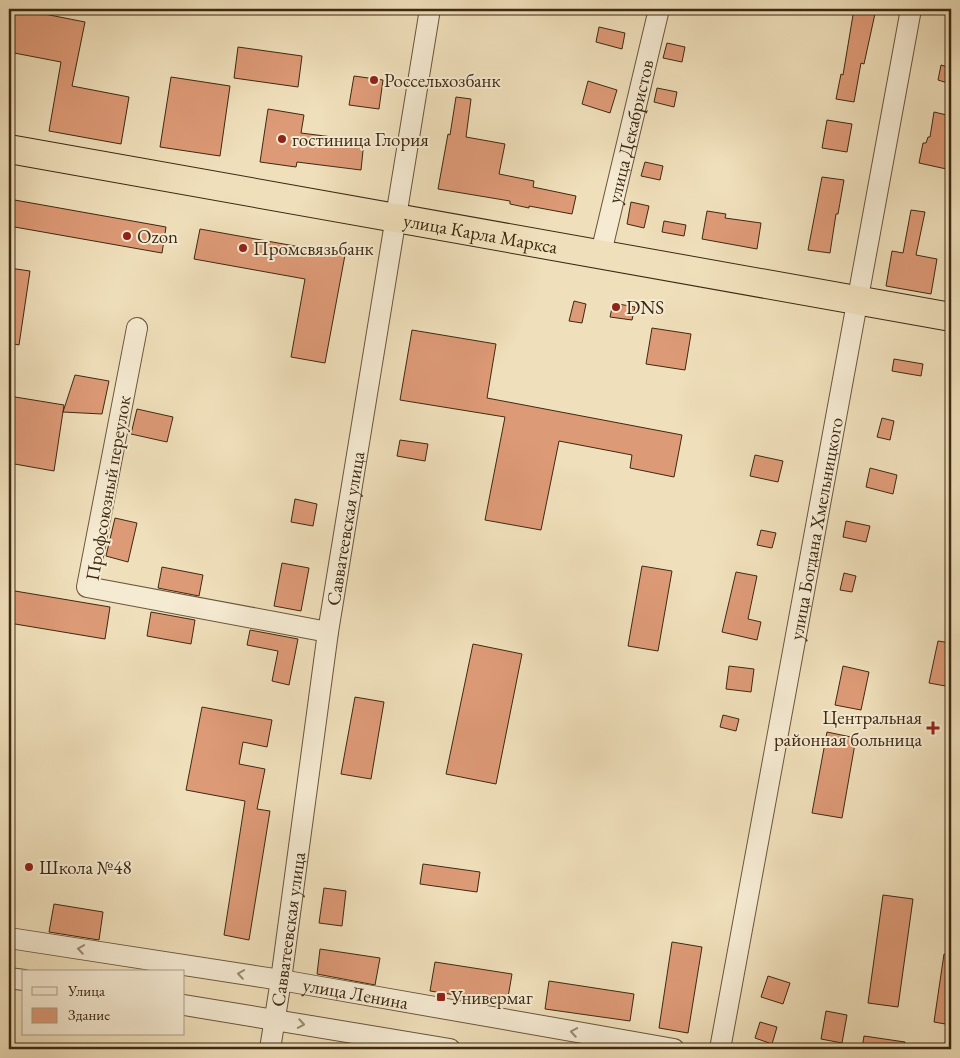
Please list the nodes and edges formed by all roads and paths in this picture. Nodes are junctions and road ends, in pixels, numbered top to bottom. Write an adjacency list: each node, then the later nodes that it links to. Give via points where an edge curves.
1 (430, 9): 5 (street, Савватеевская улица)
2 (659, 9): 6 (street, улица Декабристов)
3 (911, 9): 7 (street, улица Богдана Хмельницкого)
4 (9, 149): 5 (highway, улица Карла Маркса)
5 (396, 217): 6 (highway, улица Карла Маркса); 10 (street, Савватеевская улица)
6 (601, 254): 7 (highway, улица Карла Маркса)
7 (858, 300): 8 (highway, улица Карла Маркса); 20 (street, улица Богдана Хмельницкого)
8 (951, 317)
9 (137, 328): 10 (street, Профсоюзный переулок, via 87,587)
10 (328, 632): 14 (street, Савватеевская улица)
11 (9, 938): 14 (street, улица Ленина, one-way to 11)
12 (9, 978): 13 (street)
13 (22, 980)
14 (281, 980): 16 (street, Савватеевская улица); 19 (street, улица Ленина, one-way to 14)
15 (185, 1006): 16 (street, улица Ленина)
16 (275, 1020): 17 (street, Савватеевская улица); 18 (street, улица Ленина, one-way to 18)
17 (270, 1049)
18 (450, 1049)
19 (674, 1049)
20 (720, 1049)

